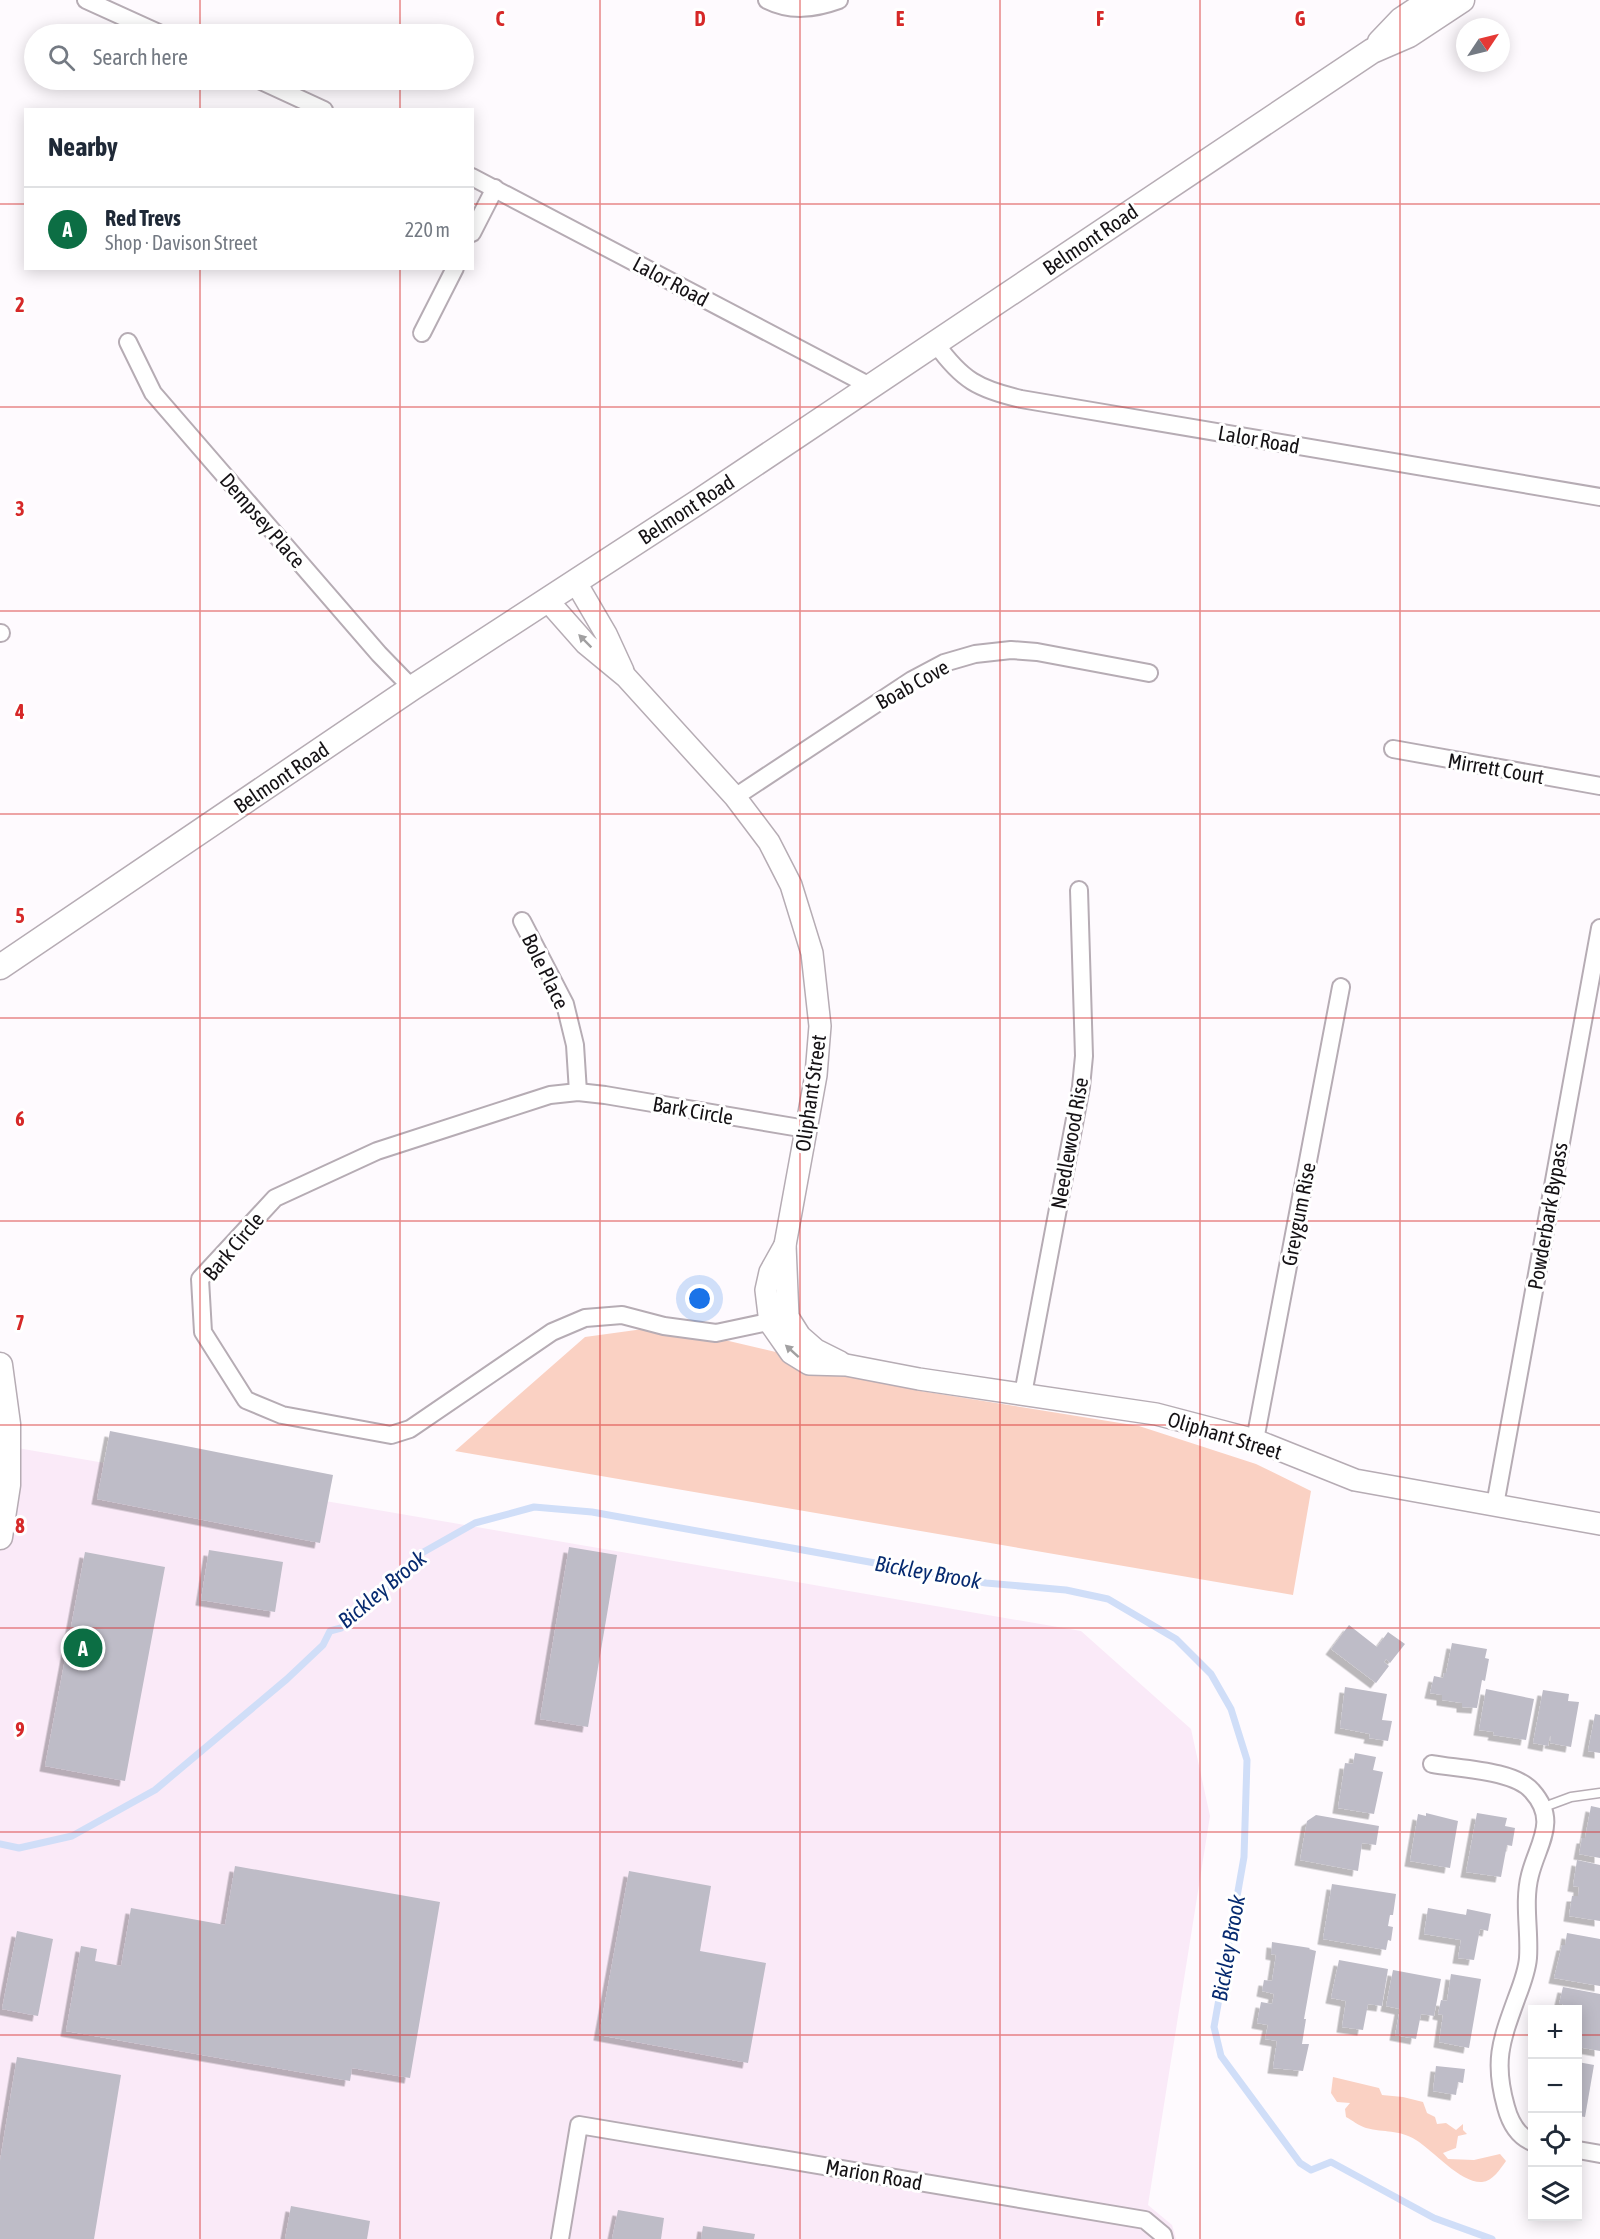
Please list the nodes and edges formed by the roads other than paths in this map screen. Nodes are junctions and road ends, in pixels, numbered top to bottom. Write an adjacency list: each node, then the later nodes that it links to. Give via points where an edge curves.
1 (86, 0): 5 (street)
2 (767, 0): 3 (street, via 809,9)
3 (839, 0)
4 (1447, 2): 14 (main road, Belmont Road, via 1401,20 1372,51)
5 (139, 24)
6 (281, 90): 7 (street)
7 (320, 108)
8 (474, 178): 9 (street, Lalor Road)
9 (495, 188): 10 (street); 15 (street, Lalor Road)
10 (474, 229)
11 (453, 270): 12 (street)
12 (422, 333)
13 (128, 342): 21 (street, Dempsey Place, via 153,393)
14 (936, 344): 15 (main road, Belmont Road); 16 (street, Lalor Road, via 970,381 992,392 1021,399)
15 (870, 386): 17 (main road, Belmont Road)
16 (1600, 497)
17 (575, 581): 18 (main road, Belmont Road); 20 (street, Oliphant Street)
18 (548, 601): 20 (street, Oliphant Street, one-way to 18, via 586,644); 21 (main road, Belmont Road)
19 (1149, 673): 24 (street, Boab Cove, via 1011,650 944,663)
20 (626, 677): 24 (street, Oliphant Street)
21 (412, 688): 28 (main road, Belmont Road)
22 (1393, 749): 23 (street, Mirrett Court)
23 (1600, 786)
24 (735, 797): 31 (street, Oliphant Street, via 769,842 791,885 812,953 820,1026)
25 (1079, 890): 34 (street, Needlewood Rise, via 1084,1056)
26 (522, 921): 30 (street, Bole Place, via 565,1004 575,1045)
27 (1600, 928): 37 (street, Powderbark Bypass)
28 (0, 967)
29 (1341, 987): 36 (street, Greygum Rise)
30 (578, 1092): 31 (street, Bark Circle); 32 (street, Bark Circle, via 550,1095 377,1151 275,1198 200,1279 202,1332 246,1400 282,1415 391,1435 411,1429 552,1332 585,1318 622,1316 716,1333)
31 (806, 1130): 32 (street, Oliphant Street, via 785,1245 770,1272 766,1290)
32 (779, 1320): 34 (street, Oliphant Street, via 791,1353 809,1364 846,1365)
33 (0, 1365): 35 (main road)
34 (1023, 1394): 36 (street, Oliphant Street, via 1156,1414)
35 (4, 1424): 39 (main road, via 8,1485)
36 (1255, 1440): 37 (street, Oliphant Street, via 1355,1480)
37 (1495, 1505): 38 (street, Oliphant Street)
38 (1600, 1524)
39 (0, 1537)
40 (1432, 1764): 42 (street, via 1509,1777 1531,1789)
41 (1600, 1793): 42 (lane, via 1571,1797)
42 (1544, 1807): 43 (street, via 1547,1824 1529,1878 1526,1974 1494,2063 1508,2116 1518,2132)
43 (1528, 2139)
44 (1582, 2151): 45 (street)
45 (1600, 2154)
46 (1164, 2237): 47 (street, Marion Road, via 1145,2220 579,2125)
47 (560, 2239)

